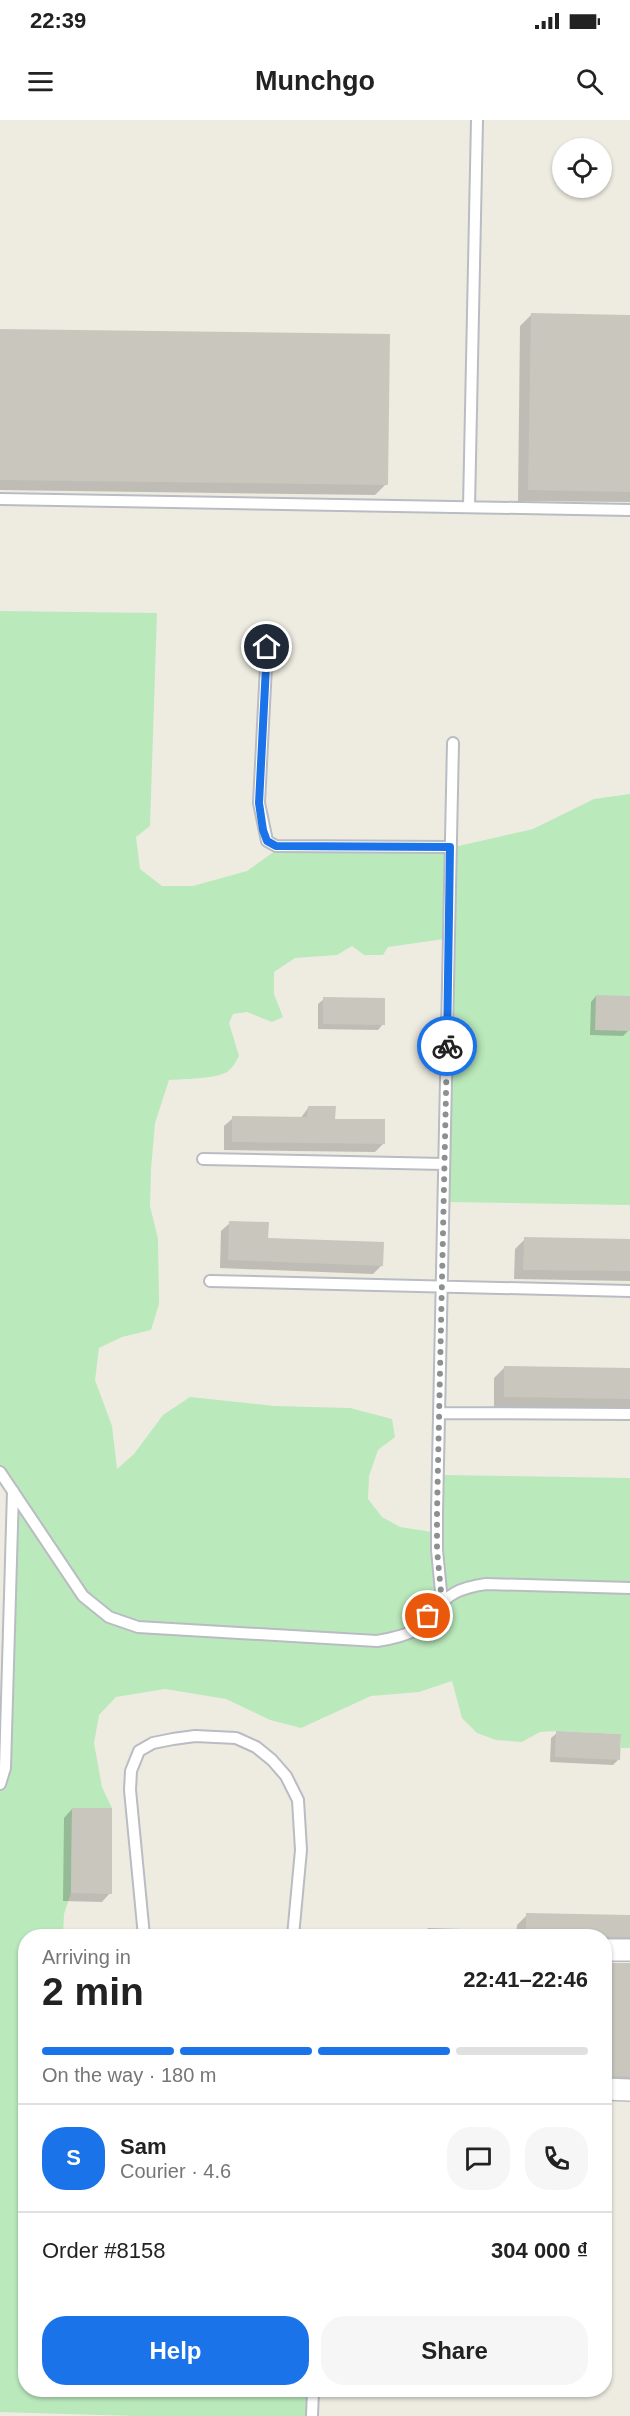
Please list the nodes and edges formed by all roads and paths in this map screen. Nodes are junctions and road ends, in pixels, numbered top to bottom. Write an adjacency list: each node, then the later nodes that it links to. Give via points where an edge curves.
1 (477, 120): 3 (lane)
2 (0, 499): 3 (lane)
3 (469, 507): 4 (lane)
4 (630, 510)
5 (267, 647): 7 (lane, via 259,803 267,841 276,846)
6 (453, 743): 7 (lane)
7 (450, 847): 9 (lane)
8 (203, 1160): 9 (lane)
9 (444, 1164): 11 (lane)
10 (210, 1281): 11 (lane)
11 (441, 1286): 12 (lane); 13 (lane)
12 (630, 1291)
13 (439, 1413): 14 (lane); 18 (lane, via 437,1550)
14 (630, 1414)
15 (0, 1472): 16 (lane)
16 (13, 1491): 18 (lane, via 83,1596 109,1617 138,1627 377,1641 415,1630); 19 (lane, via 5,1768)
17 (630, 1588): 18 (lane, via 486,1584 466,1587)
18 (442, 1602)
19 (0, 1784)
20 (143, 1929): 21 (lane, via 131,1771 139,1751 153,1743 195,1736 236,1738 256,1747 286,1776 298,1800 301,1850)
21 (294, 1929)
22 (612, 1950): 23 (street)
23 (630, 1950)
24 (612, 2089): 25 (street)
25 (630, 2090)
26 (313, 2397): 27 (lane)
27 (312, 2416)

